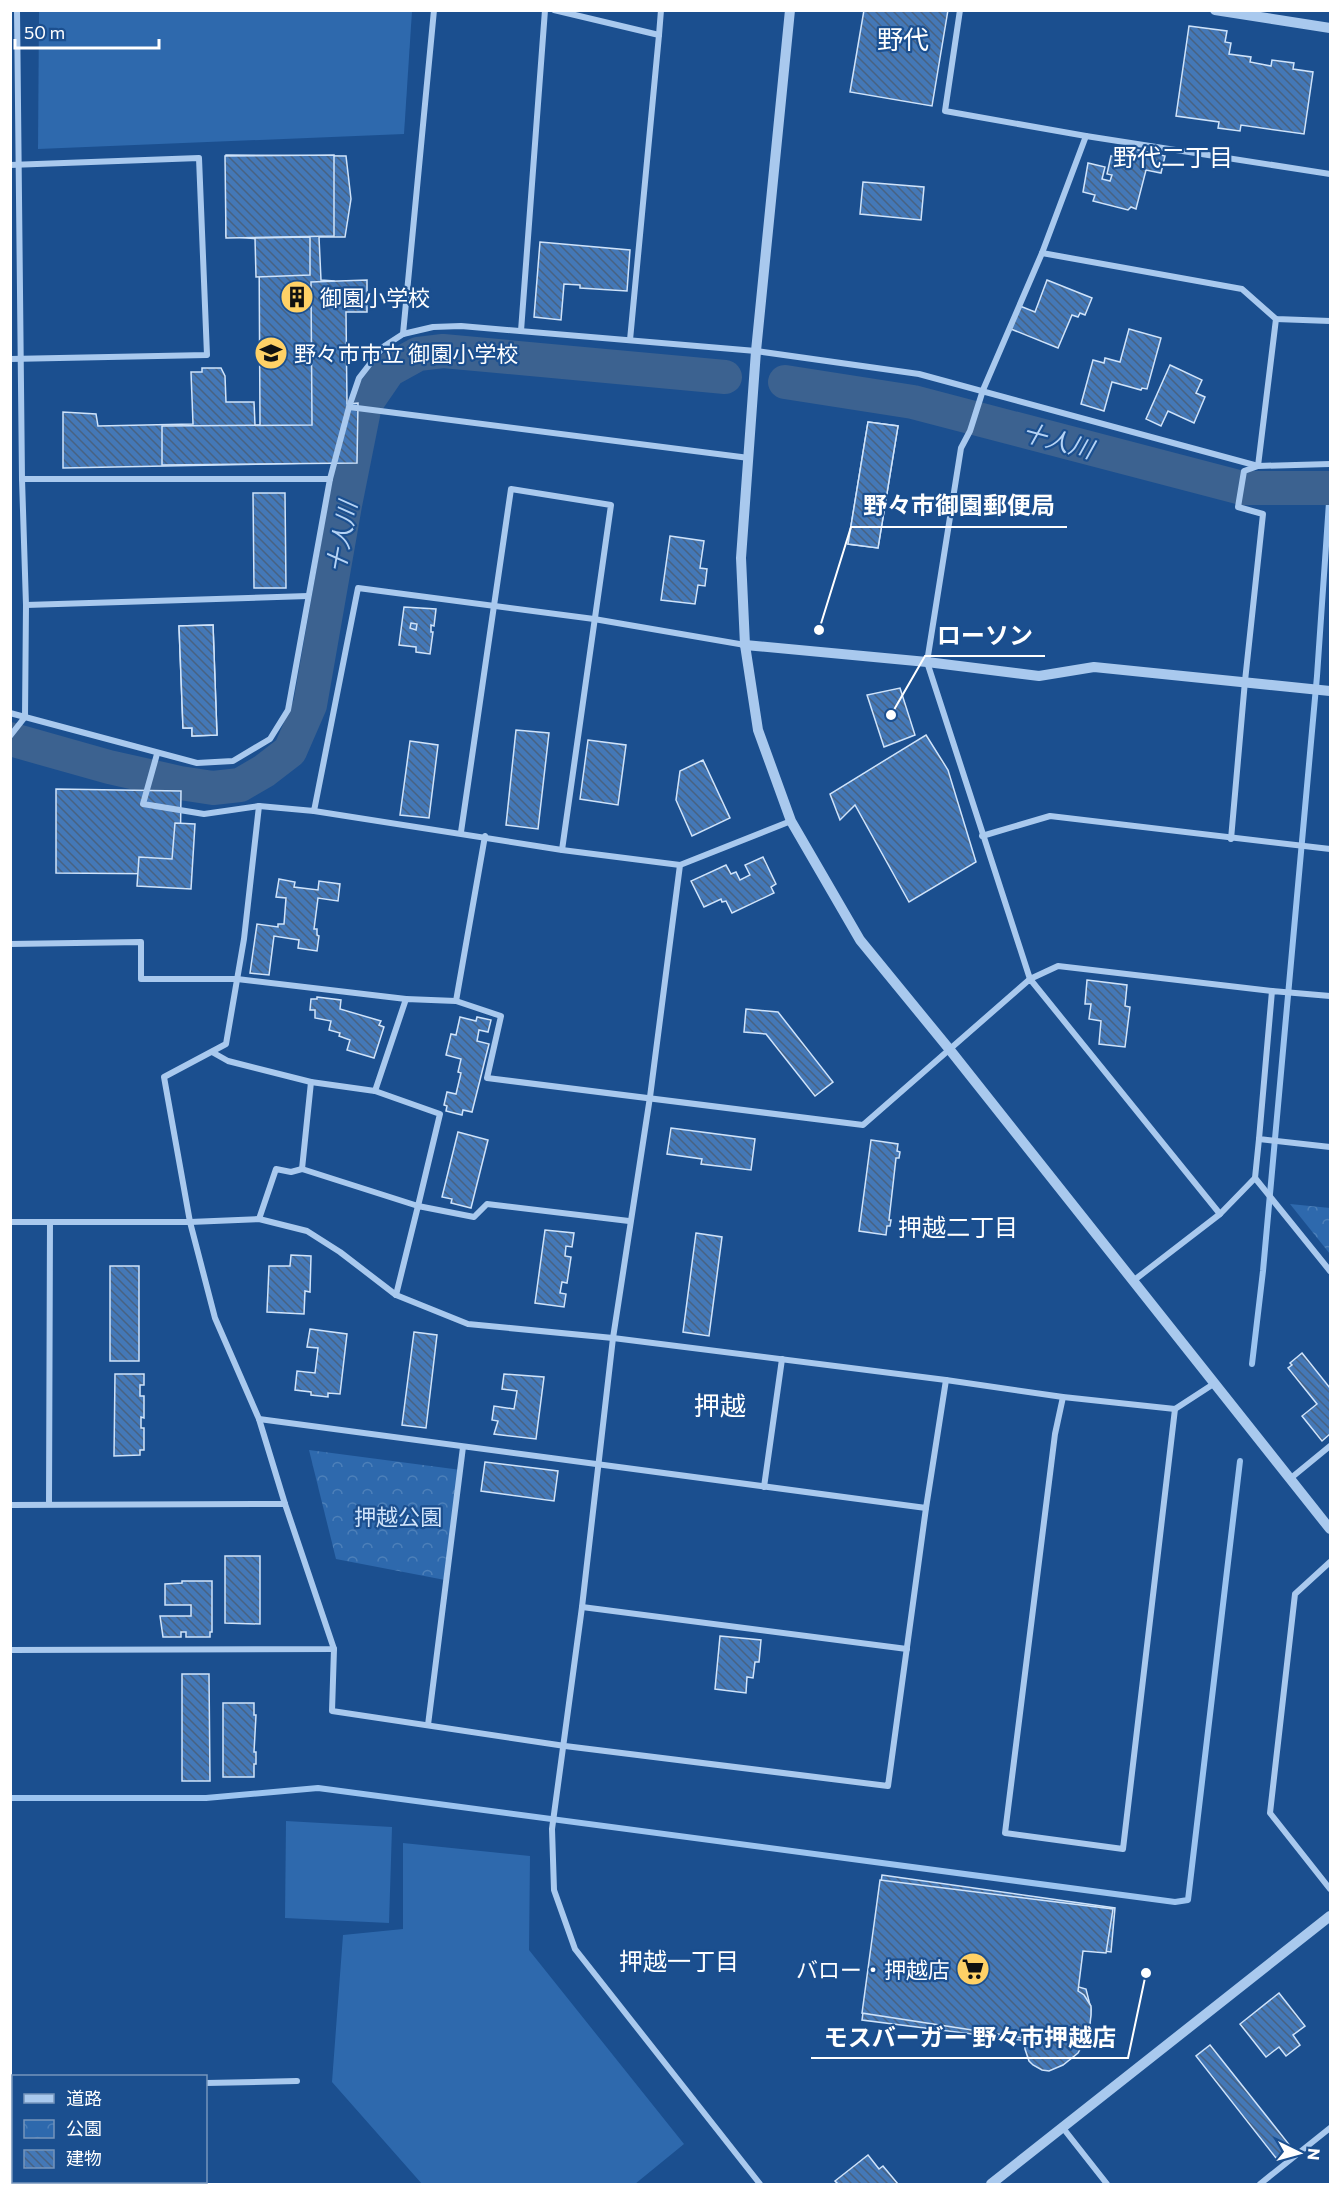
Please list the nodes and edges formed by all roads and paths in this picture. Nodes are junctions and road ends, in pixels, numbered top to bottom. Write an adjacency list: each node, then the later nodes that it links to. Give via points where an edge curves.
1 (17, 10): 13 (street)
2 (434, 10): 19 (street)
3 (546, 10): 18 (street)
4 (554, 10): 10 (street)
5 (661, 10): 10 (street)
6 (790, 10): 21 (street)
7 (960, 10): 11 (street, via 945,111)
8 (1215, 10): 9 (street)
9 (1330, 28)
10 (659, 35): 20 (street)
11 (1086, 136): 14 (street); 15 (street)
12 (10, 165): 13 (street)
13 (18, 165): 23 (street); 23 (street, via 200,158 207,355)
14 (1330, 174)
15 (1042, 253): 16 (street, via 1242,289); 24 (street)
16 (1276, 319): 17 (street); 28 (street)
17 (1330, 321)
18 (521, 331): 19 (street, via 461,326); 20 (street)
19 (403, 334): 25 (street, via 383,347 358,378)
20 (630, 340): 21 (street)
21 (756, 351): 24 (street, via 919,374); 26 (street)
22 (10, 360): 23 (street)
23 (21, 360): 29 (street)
24 (983, 390): 28 (street); 36 (street, via 961,448)
25 (349, 407): 26 (street); 30 (street)
26 (748, 458): 35 (street, via 741,558)
27 (1330, 464): 28 (street)
28 (1258, 466): 37 (street, via 1244,471 1238,507 1263,514)
29 (22, 479): 30 (street); 32 (street)
30 (330, 479): 31 (street)
31 (308, 596): 32 (street); 42 (street, via 288,710 270,740 233,761 197,763)
32 (26, 605): 40 (street)
33 (494, 606): 34 (street); 34 (street, via 511,489 610,506); 44 (street, via 358,588); 46 (street)
34 (594, 619): 35 (street); 51 (street)
35 (745, 645): 36 (street); 45 (street, via 758,730)
36 (927, 663): 37 (street, via 1039,676 1094,668); 48 (street)
37 (1245, 681): 38 (street); 49 (street)
38 (1327, 691)
39 (10, 713): 40 (street)
40 (26, 717): 41 (street); 42 (street)
41 (10, 736)
42 (157, 754): 43 (street, via 143,804 204,814)
43 (259, 806): 44 (street); 54 (street)
44 (314, 811): 46 (street)
45 (791, 821): 52 (street); 60 (street, via 860,940)
46 (461, 832): 47 (street)
47 (485, 836): 51 (street); 59 (street)
48 (982, 836): 49 (street, via 1050,816); 55 (street)
49 (1231, 839): 50 (street)
50 (1330, 849)
51 (562, 850): 52 (street)
52 (680, 865): 64 (street)
53 (10, 944): 54 (street, via 141,942 141,979)
54 (237, 979): 58 (street); 61 (street, via 226,1044)
55 (1030, 979): 56 (street, via 1058,966); 60 (street); 70 (street)
56 (1272, 991): 57 (street); 65 (street)
57 (1330, 996)
58 (406, 999): 59 (street); 63 (street)
59 (456, 1001): 64 (street, via 501,1016 487,1078)
60 (950, 1050): 64 (street, via 863,1125); 77 (street)
61 (212, 1052): 62 (street, via 228,1061); 75 (street, via 164,1077)
62 (311, 1082): 63 (street); 67 (street)
63 (375, 1091): 69 (street, via 440,1114)
64 (650, 1097): 72 (street)
65 (1259, 1138): 66 (street); 68 (street)
66 (1330, 1147)
67 (302, 1169): 69 (street); 71 (street, via 276,1169)
68 (1255, 1178): 70 (street); 76 (street)
69 (418, 1206): 72 (street, via 474,1217 487,1204); 78 (street)
70 (1220, 1214): 77 (street)
71 (260, 1220): 75 (street); 78 (street, via 306,1231)
72 (629, 1221): 79 (street)
73 (10, 1222): 74 (street)
74 (50, 1222): 75 (street); 92 (street)
75 (190, 1222): 85 (street, via 215,1318)
76 (1330, 1271)
77 (1133, 1281): 82 (street)
78 (396, 1295): 79 (street, via 468,1324)
79 (613, 1338): 80 (street); 88 (street)
80 (782, 1359): 81 (street); 90 (street)
81 (946, 1380): 83 (street); 94 (street)
82 (1215, 1383): 84 (street); 89 (street)
83 (1063, 1397): 84 (street); 84 (street, via 1055,1434 1005,1833 1123,1849)
84 (1175, 1409)
85 (259, 1419): 87 (street); 93 (street)
86 (1330, 1446): 89 (street)
87 (463, 1447): 88 (street); 101 (street)
88 (597, 1465): 90 (street); 97 (street)
89 (1291, 1478): 95 (street)
90 (764, 1487): 94 (street)
91 (10, 1504): 92 (street)
92 (50, 1504): 93 (street)
93 (285, 1504): 98 (street)
94 (926, 1508): 100 (street)
95 (1330, 1529)
96 (1330, 1562): 103 (street, via 1295,1594 1270,1813)
97 (582, 1607): 100 (street); 102 (street)
98 (334, 1649): 99 (street); 101 (street, via 332,1711)
99 (10, 1650)
100 (907, 1650): 102 (street, via 888,1785)
101 (428, 1725): 102 (street)
102 (565, 1746): 109 (street, via 552,1829 555,1890 575,1949)
103 (1330, 1890)
104 (1330, 1916): 107 (street)
105 (297, 2081): 106 (street)
106 (207, 2083)
107 (1063, 2128): 111 (street); 112 (street)
108 (1330, 2128): 113 (street)
109 (758, 2181): 110 (street)
110 (748, 2184)
111 (991, 2184)
112 (1107, 2184)
113 (1260, 2184)

